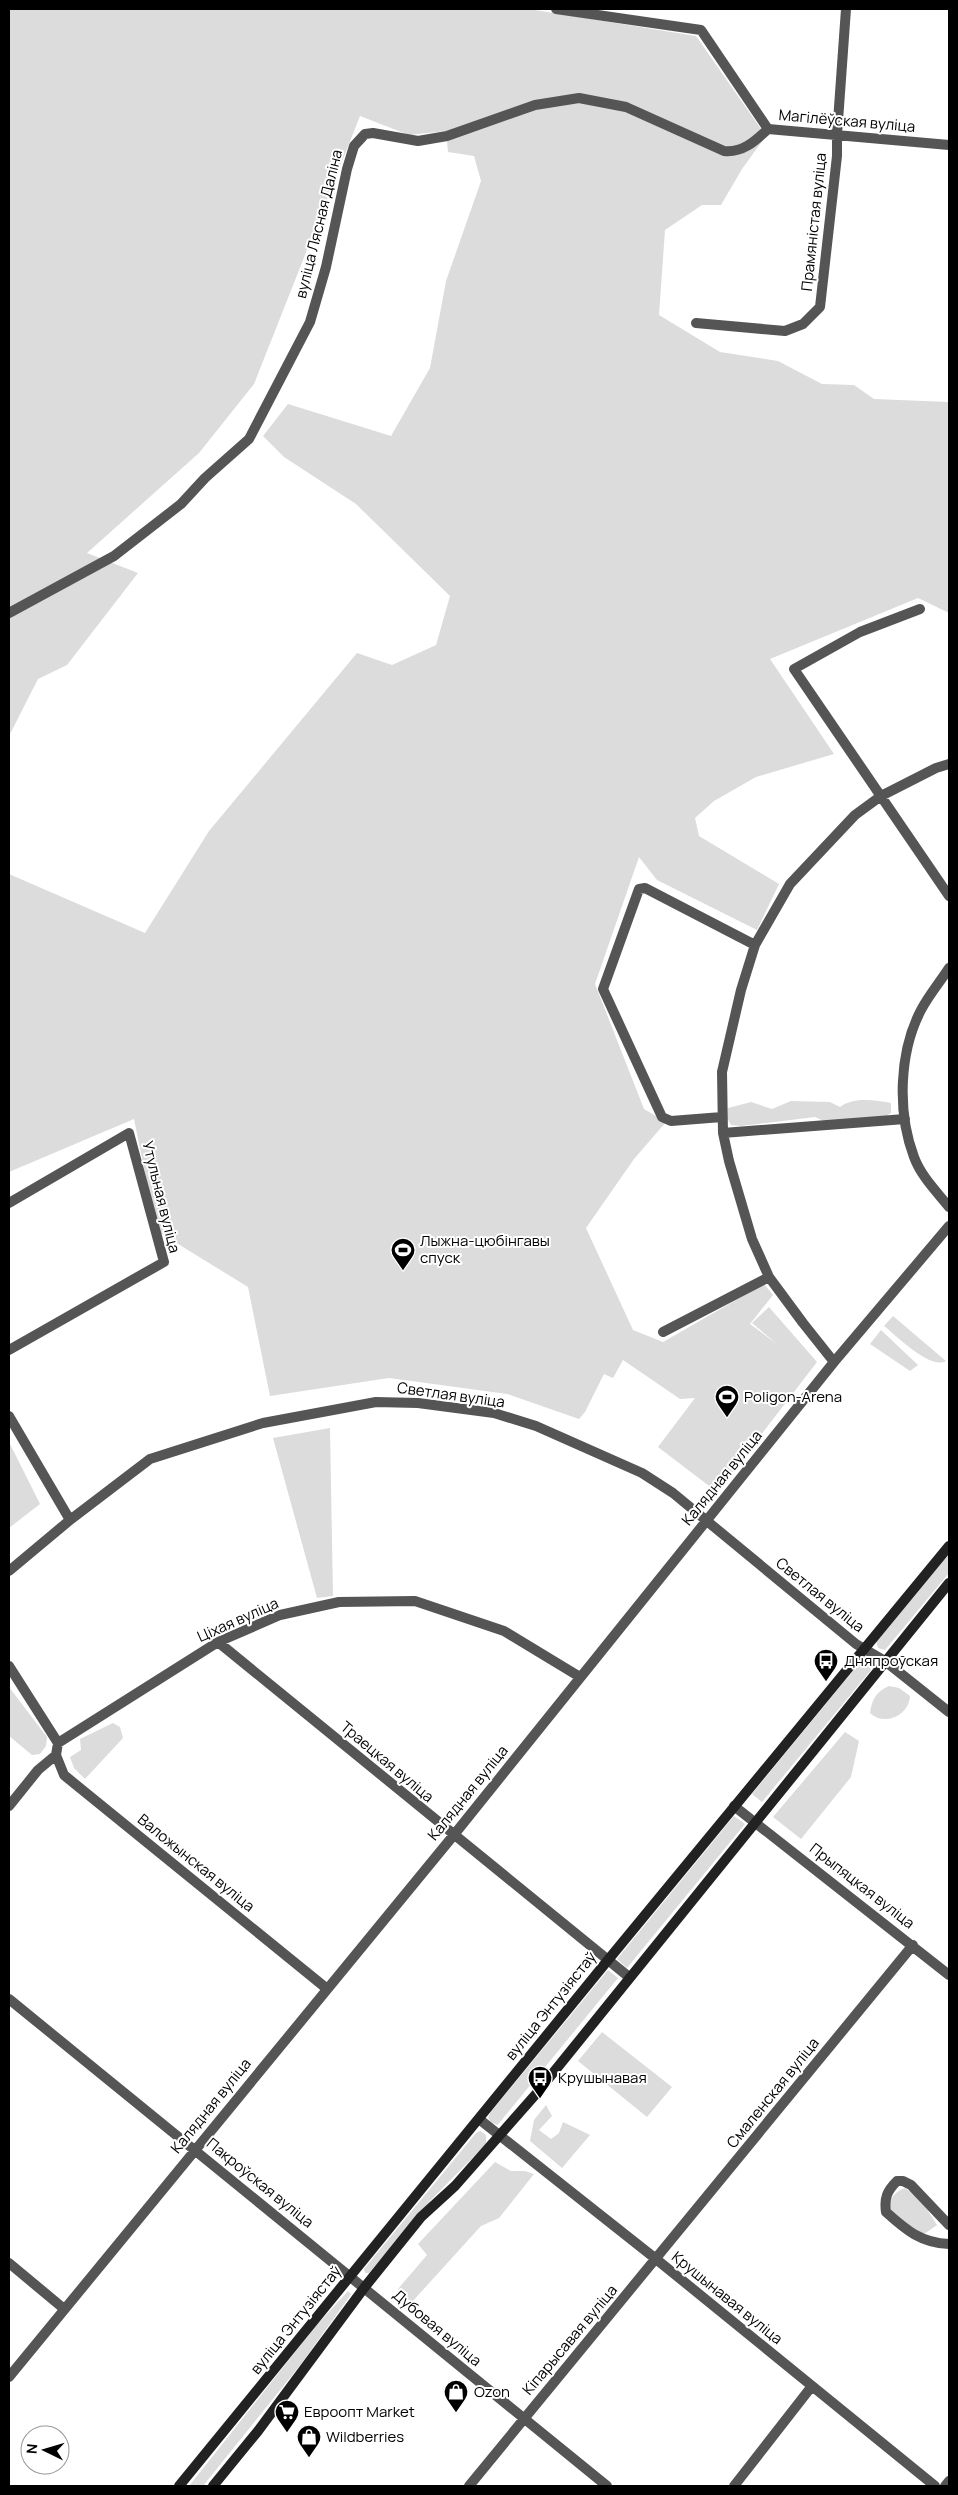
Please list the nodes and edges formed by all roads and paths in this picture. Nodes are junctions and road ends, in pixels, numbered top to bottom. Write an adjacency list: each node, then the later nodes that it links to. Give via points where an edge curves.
1 (556, 9): 3 (street, Магілёўская вуліца, via 701,30)
2 (846, 9): 4 (street, Прамяністая вуліца)
3 (768, 129): 4 (street, Магілёўская вуліца); 8 (street, вуліца Лясная Даліна, via 750,145 724,151 626,107 579,98 535,105 447,136 418,141 373,132 365,134 354,146 347,169 326,267 310,322 248,439 181,504 114,556)
4 (837, 135): 5 (street, Магілёўская вуліца); 6 (street, Прамяністая вуліца, via 838,156 820,307 803,324 784,331)
5 (949, 145)
6 (696, 323)
7 (920, 609): 10 (street, via 860,632 794,669)
8 (9, 613)
9 (949, 764): 10 (street)
10 (881, 796): 11 (street); 12 (street, via 855,815 790,884)
11 (949, 896)
12 (754, 945): 14 (street, via 722,1072); 14 (street, via 645,888 639,889 603,988 662,1118 671,1121)
13 (949, 968): 15 (street, via 921,1010 908,1047 904,1075)
14 (722, 1117): 16 (street)
15 (905, 1118): 16 (street); 18 (street, via 914,1158 928,1182)
16 (723, 1133): 20 (street, via 752,1239)
17 (9, 1203): 22 (street, Утульная вуліца, via 129,1132 164,1262)
18 (949, 1207)
19 (949, 1226): 23 (street, Калядная вуліца)
20 (770, 1276): 21 (street); 23 (street)
21 (663, 1332)
22 (9, 1350)
23 (834, 1362): 26 (street, Калядная вуліца)
24 (9, 1416): 25 (street)
25 (70, 1520): 26 (street, Светлая вуліца, via 150,1459 263,1423 376,1402 418,1403 494,1414 536,1426 642,1473); 28 (street, Светлая вуліца)
26 (707, 1521): 31 (street, Светлая вуліца); 34 (street, Калядная вуліца)
27 (949, 1546): 31 (street, вуліца Энтузіястаў)
28 (9, 1571)
29 (949, 1583): 32 (street)
30 (218, 1642): 34 (street, Ціхая вуліца, via 280,1615 331,1604 415,1601 504,1631); 36 (street, Ціхая вуліца); 41 (street, Траецкая вуліца)
31 (864, 1648): 32 (street, Светлая вуліца); 39 (street, вуліца Энтузіястаў)
32 (885, 1662): 35 (street, Светлая вуліца); 40 (street)
33 (9, 1666): 36 (street)
34 (580, 1677): 41 (street, Калядная вуліца)
35 (949, 1712)
36 (58, 1742): 37 (street)
37 (56, 1755): 38 (street, via 38,1770); 46 (street, Валожынская вуліца, via 64,1775)
38 (9, 1806)
39 (734, 1806): 40 (street, Прыпяцкая вуліца); 43 (street, вуліца Энтузіястаў)
40 (755, 1821): 42 (street, Прыпяцкая вуліца); 45 (street)
41 (453, 1836): 43 (street, Траецкая вуліца); 46 (street, Калядная вуліца)
42 (913, 1945): 44 (street, Прыпяцкая вуліца); 53 (street, Смаленская вуліца)
43 (608, 1960): 45 (street, Траецкая вуліца); 48 (street, вуліца Энтузіястаў)
44 (949, 1975)
45 (629, 1978): 49 (street)
46 (326, 1988): 50 (street, Калядная вуліца)
47 (9, 1999): 50 (street, Пакроўская вуліца)
48 (479, 2119): 49 (street, Крушынавая вуліца); 55 (street, вуліца Энтузіястаў)
49 (499, 2135): 53 (street, Крушынавая вуліца); 56 (street, via 454,2186 421,2217)
50 (194, 2149): 55 (street, Пакроўская вуліца); 57 (street, Калядная вуліца)
51 (949, 2225): 52 (street, via 911,2185 897,2181 888,2190 884,2201 886,2212 891,2217 924,2240)
52 (949, 2244)
53 (656, 2259): 59 (street, Крушынавая вуліца); 60 (street, Кіпарысавая вуліца)
54 (9, 2263): 57 (street)
55 (352, 2277): 56 (street, Пакроўская вуліца); 62 (street, вуліца Энтузіястаў)
56 (364, 2288): 60 (street, Дубовая вуліца); 63 (street)
57 (63, 2308): 58 (street, Калядная вуліца)
58 (9, 2378)
59 (812, 2386): 66 (street); 67 (street, Крушынавая вуліца)
60 (524, 2420): 64 (street, Кіпарысавая вуліца); 65 (street, Дубовая вуліца)
61 (949, 2481): 68 (street)
62 (179, 2486)
63 (213, 2486)
64 (469, 2486)
65 (607, 2486)
66 (734, 2486)
67 (935, 2486)
68 (945, 2486)

